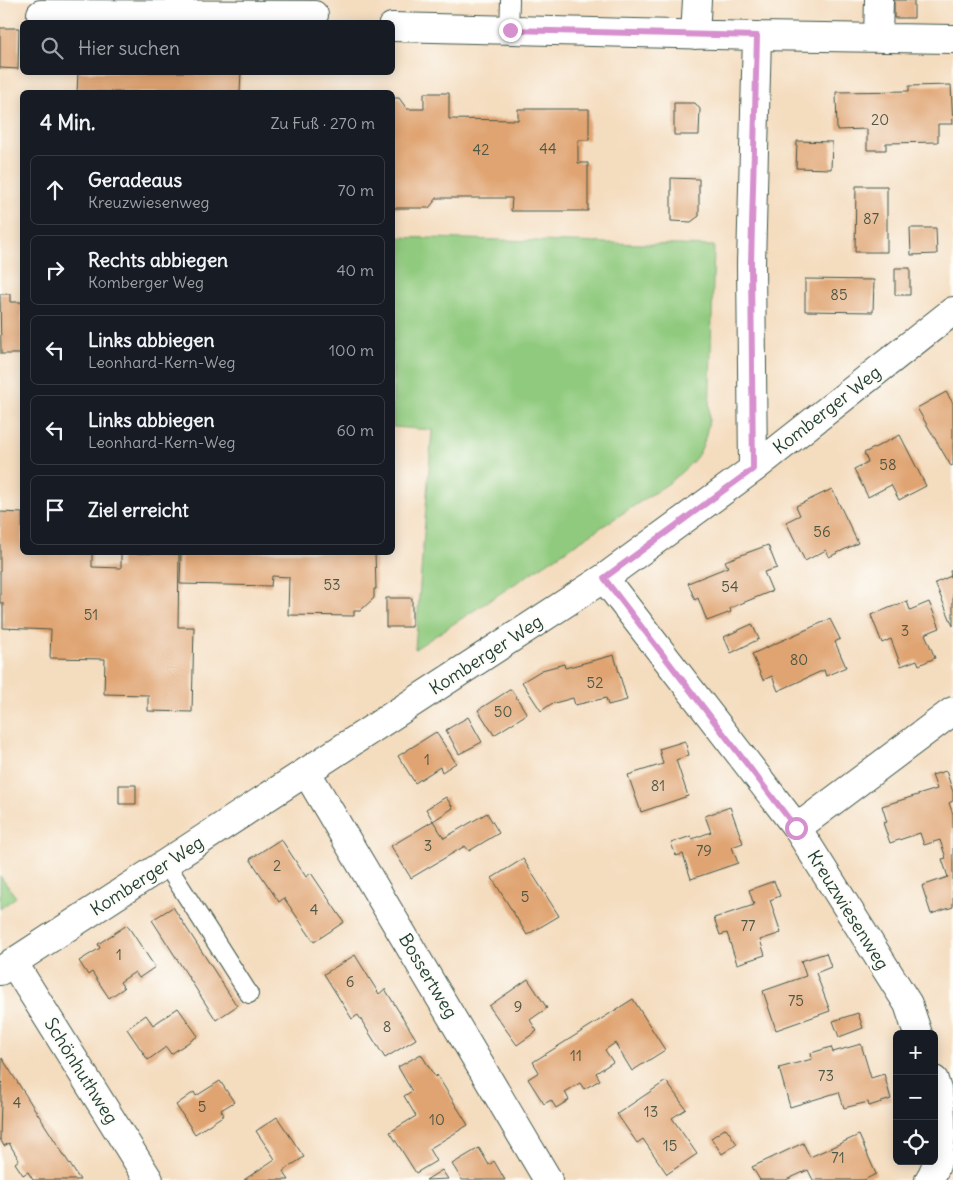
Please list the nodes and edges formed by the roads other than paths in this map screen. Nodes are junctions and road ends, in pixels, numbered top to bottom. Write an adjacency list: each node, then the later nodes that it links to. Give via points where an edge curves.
1 (510, 0): 7 (lane)
2 (697, 0): 8 (street)
3 (879, 0): 10 (street)
4 (320, 12): 5 (street)
5 (41, 14)
6 (395, 27): 7 (street)
7 (510, 30): 8 (street)
8 (695, 35): 9 (street)
9 (757, 36): 10 (street); 13 (street, via 751,264)
10 (878, 37): 11 (street)
11 (953, 39)
12 (953, 311): 13 (street, Komberger Weg)
13 (753, 469): 14 (street, Komberger Weg)
14 (604, 578): 16 (street, Komberger Weg); 17 (street, Kreuzwiesenweg)
15 (953, 711): 17 (street)
16 (307, 773): 18 (street, Komberger Weg); 24 (street, Bossertweg)
17 (796, 828): 21 (street, Kreuzwiesenweg, via 908,1004)
18 (166, 864): 19 (street, Komberger Weg); 20 (lane)
19 (7, 967): 23 (street, Schönhuthweg)
20 (249, 994)
21 (917, 1030)
22 (942, 1085): 25 (street, via 942,1116 935,1171)
23 (149, 1180)
24 (548, 1180)
25 (929, 1180)

